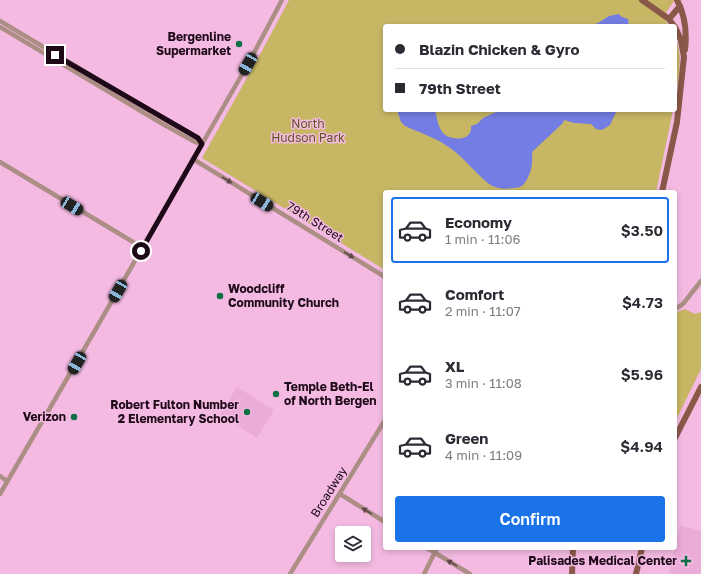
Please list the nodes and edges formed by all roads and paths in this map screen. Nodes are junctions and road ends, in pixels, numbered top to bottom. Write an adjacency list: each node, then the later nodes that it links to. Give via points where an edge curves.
1 (282, 0): 10 (street)
2 (642, 0): 4 (main road)
3 (678, 3): 4 (main road); 9 (main road, via 686,33)
4 (669, 19): 6 (main road)
5 (0, 21): 10 (street, via 198,138)
6 (673, 24)
7 (0, 27): 10 (street)
8 (677, 31): 9 (main road)
9 (684, 57): 13 (main road, via 677,122)
10 (202, 144): 11 (street)
11 (193, 159): 14 (street); 15 (street, 79th Street, one-way to 15)
12 (0, 162): 14 (street)
13 (662, 190)
14 (143, 248): 22 (street)
15 (383, 276)
16 (701, 281): 17 (street)
17 (677, 308)
18 (701, 387): 20 (main road)
19 (383, 423): 24 (street, Broadway)
20 (677, 434)
21 (0, 476): 22 (street)
22 (7, 482): 23 (street)
23 (0, 494)
24 (340, 494): 25 (street, one-way to 24); 29 (street, Broadway)
25 (383, 521)
26 (436, 550): 30 (street); 31 (street, one-way to 26)
27 (573, 550): 32 (main road)
28 (642, 550): 33 (main road)
29 (290, 574)
30 (424, 574)
31 (470, 574)
32 (572, 574)
33 (636, 574)

